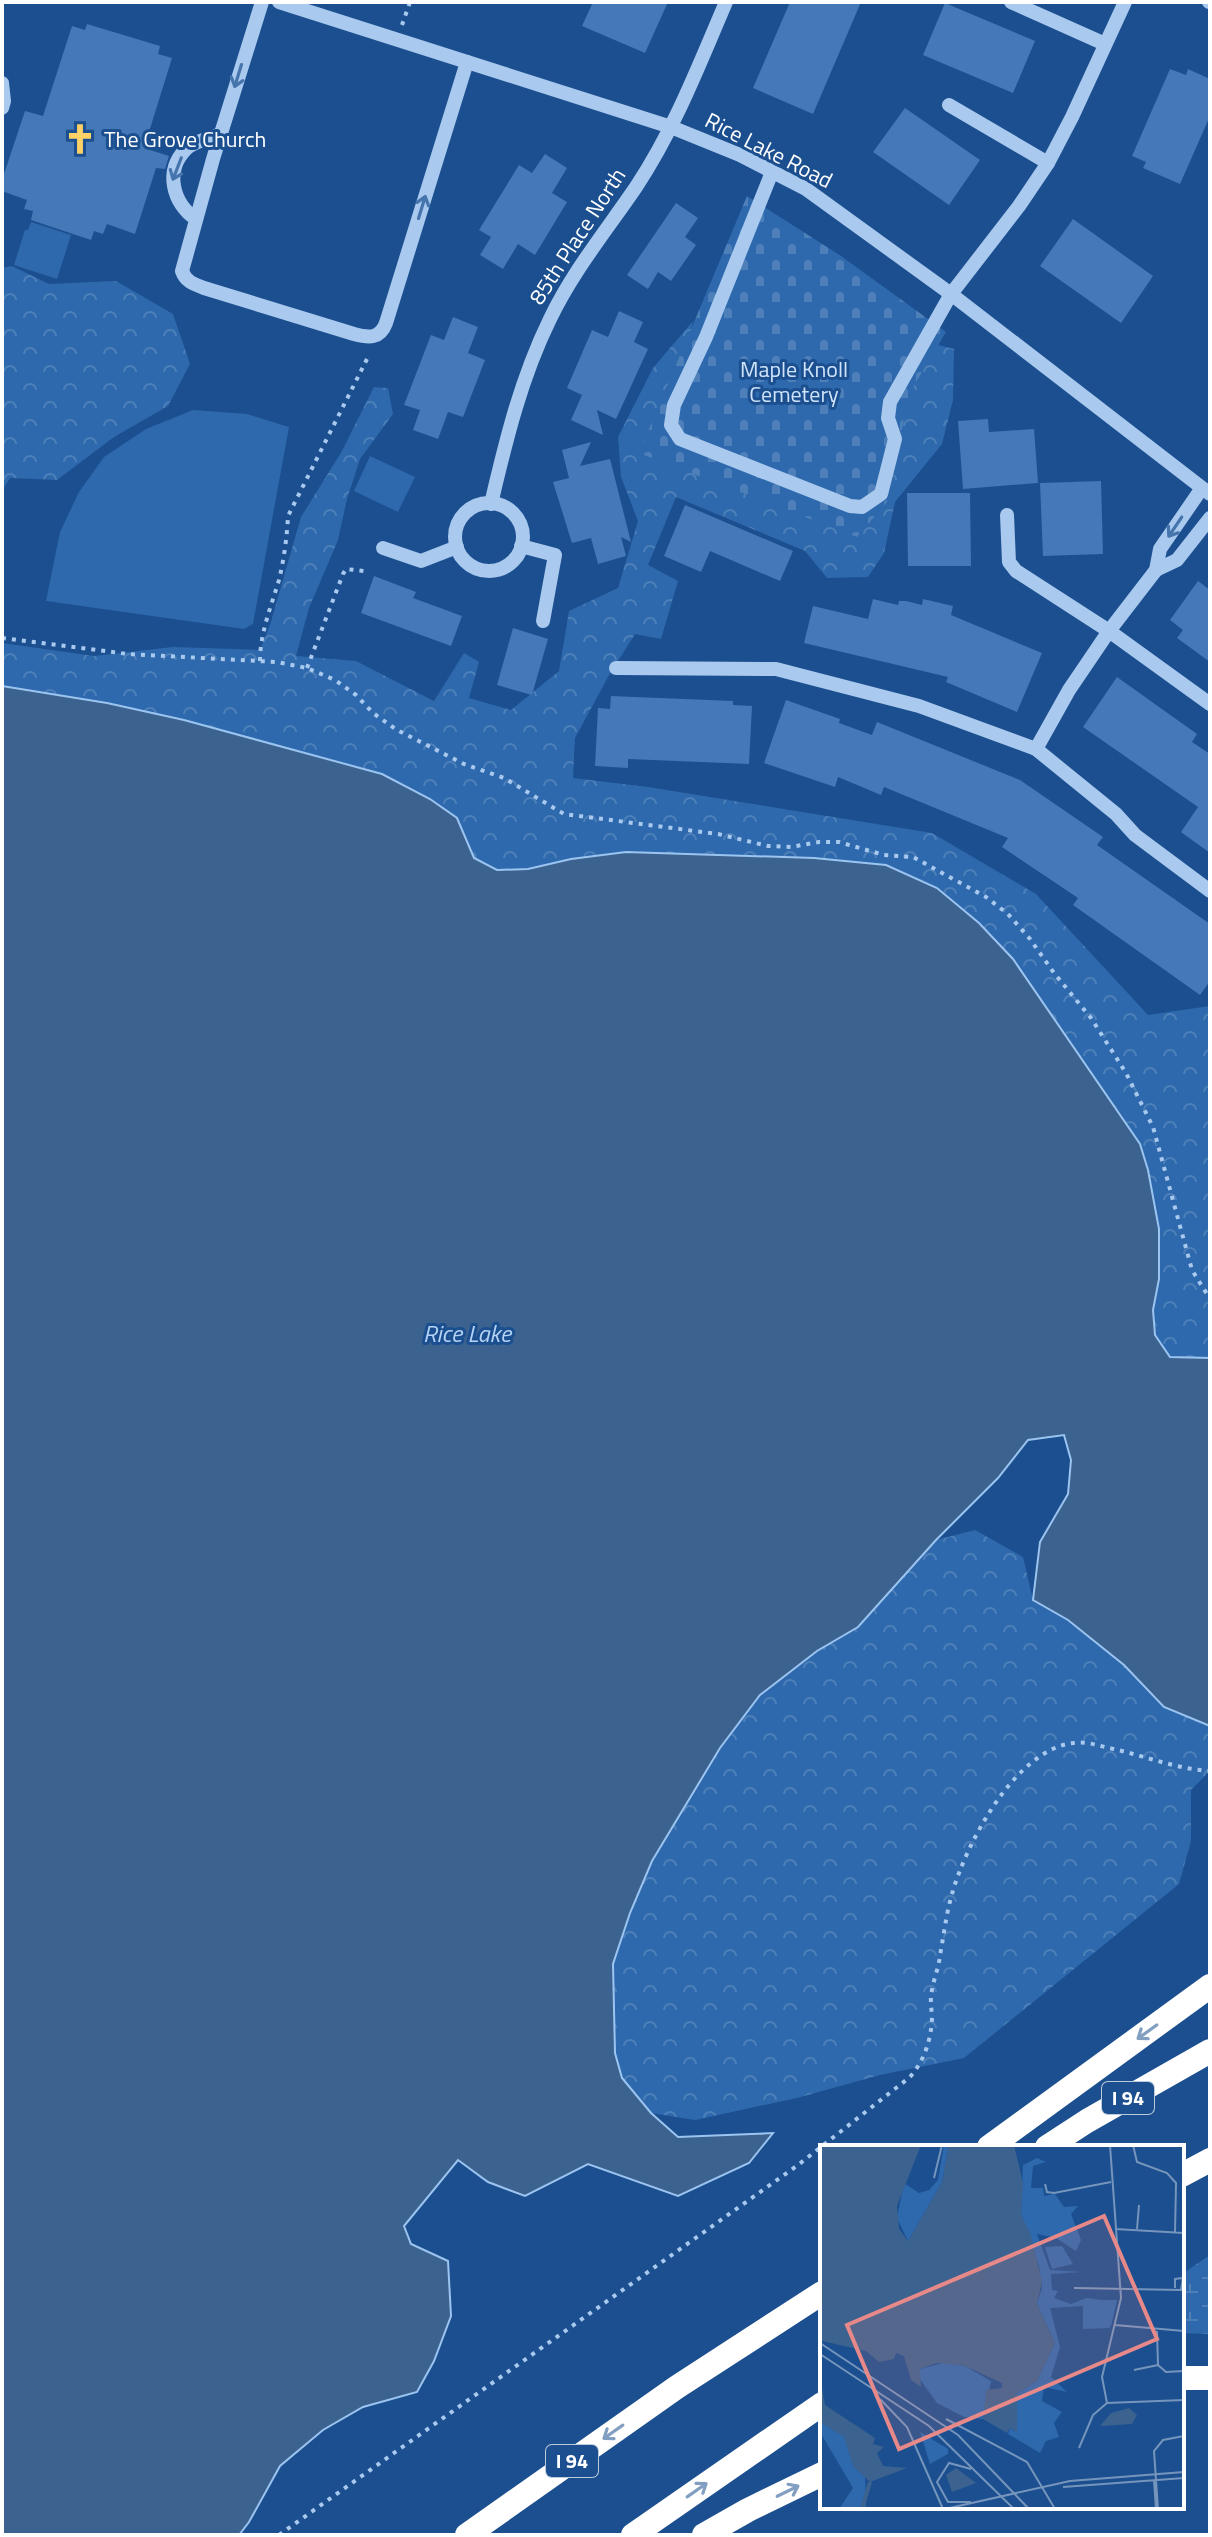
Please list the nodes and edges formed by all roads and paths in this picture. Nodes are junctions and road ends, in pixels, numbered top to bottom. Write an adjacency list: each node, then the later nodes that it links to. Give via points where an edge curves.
1 (262, 2): 14 (street, one-way to 14)
2 (279, 2): 9 (street, Rice Lake Road)
3 (410, 2): 7 (path)
4 (726, 2): 13 (street, 85th Place North)
5 (1011, 2): 8 (street)
6 (1125, 2): 8 (street)
7 (403, 23)
8 (1105, 44): 15 (street)
9 (467, 62): 13 (street, Rice Lake Road); 19 (street, one-way to 9, via 384,329)
10 (2, 83): 12 (street)
11 (949, 105): 15 (street)
12 (2, 108)
13 (671, 127): 16 (street, Rice Lake Road); 21 (street, 85th Place North, via 550,319 519,396)
14 (221, 134): 17 (street); 17 (street, one-way to 17, via 187,148 172,181 175,196)
15 (1048, 163): 18 (street)
16 (772, 172): 18 (street, Rice Lake Road, via 837,210); 18 (street, via 674,405 671,425 680,439 862,507 881,494 895,439 888,418 890,402)
17 (196, 219): 19 (street, via 181,267 185,279)
18 (951, 294): 20 (street, Rice Lake Road)
19 (374, 337): 32 (path, via 366,363 288,516)
20 (1206, 491): 27 (street, one-way to 27, via 1160,549)
21 (491, 504): 24 (street, via 518,520); 25 (street, via 461,518)
22 (1007, 515): 30 (street, via 1009,562 1016,571)
23 (1210, 518): 27 (street, via 1177,560)
24 (521, 546): 25 (street, via 506,567 486,571 465,562); 29 (street, via 555,555)
25 (457, 547): 26 (street, via 421,561)
26 (383, 548)
27 (1156, 570): 30 (street)
28 (364, 571): 33 (path, via 346,569 343,574)
29 (543, 621)
30 (1109, 631): 35 (street); 36 (street)
31 (2, 638): 32 (path, via 128,654)
32 (260, 661): 33 (path)
33 (307, 668): 38 (path, via 335,680 397,730 504,778 564,814 718,834 768,846 839,842 913,857 986,897 1030,939 1126,1073 1153,1127 1192,1270)
34 (616, 668): 36 (street, via 776,669 919,706)
35 (1210, 704)
36 (1036, 749): 37 (street, via 1135,835)
37 (1210, 891)
38 (1210, 1299)
39 (1210, 1771): 42 (path, via 1081,1742 1053,1748 1034,1760 1003,1794 964,1861 930,1997 931,2028 923,2058 910,2077)
40 (1210, 1986): 43 (highway, one-way to 43)
41 (1210, 2051): 44 (highway, I 94)
42 (823, 2145)
43 (992, 2145)
44 (1050, 2145)
45 (820, 2148): 55 (path)
46 (1210, 2160): 47 (highway)
47 (1184, 2174)
48 (820, 2276): 52 (highway)
49 (820, 2294): 52 (highway, I 94)
50 (1184, 2378): 51 (highway)
51 (1210, 2378)
52 (677, 2387): 56 (highway, I 94, one-way to 56)
53 (820, 2405): 57 (highway, one-way to 53)
54 (820, 2475): 58 (highway, one-way to 54)
55 (279, 2535)
56 (467, 2535)
57 (633, 2535)
58 (704, 2535)

